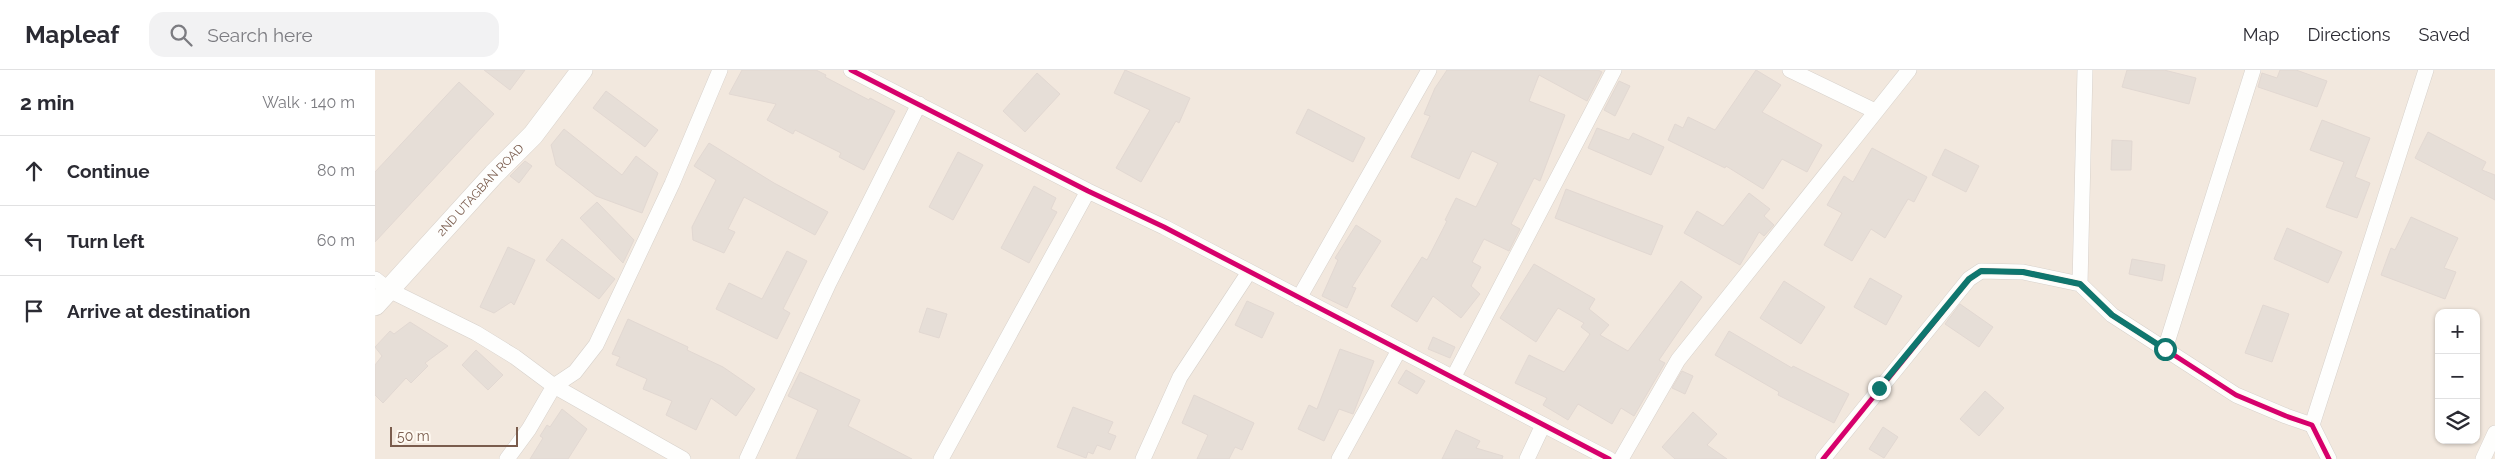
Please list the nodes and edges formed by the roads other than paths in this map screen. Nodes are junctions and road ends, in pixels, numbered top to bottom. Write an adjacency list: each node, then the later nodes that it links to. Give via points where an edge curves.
1 (720, 70): 23 (street, via 672,184 596,345 575,372)
2 (851, 70): 13 (street)
3 (1429, 70): 19 (street)
4 (1614, 70): 22 (street)
5 (1790, 70): 14 (street)
6 (1909, 70): 14 (street)
7 (2085, 70): 12 (street)
8 (2094, 70): 12 (street)
9 (2253, 70): 20 (street)
10 (2426, 70): 25 (street)
11 (577, 72): 18 (street, 2ND UTAGBAN ROAD, via 533,135)
12 (2085, 86): 17 (street)
13 (919, 104): 15 (street); 29 (street, via 828,285)
14 (1875, 111): 35 (street, via 1678,360)
15 (1088, 191): 16 (street); 30 (street)
16 (1249, 272): 19 (street); 31 (street, via 1180,377)
17 (2080, 284): 20 (street, via 2112,315); 36 (street, via 2023,272 1981,271 1969,279)
18 (379, 291): 23 (street, via 476,333)
19 (1299, 298): 21 (street)
20 (2165, 349): 25 (street, via 2236,395)
21 (1399, 350): 22 (street); 32 (street)
22 (1453, 378): 24 (street)
23 (554, 386): 27 (street); 28 (street)
24 (1543, 425): 33 (street); 34 (street)
25 (2312, 425): 37 (street)
26 (2495, 433): 38 (street)
27 (507, 459)
28 (683, 459)
29 (747, 459)
30 (941, 459)
31 (1143, 459)
32 (1339, 459)
33 (1527, 459)
34 (1609, 459)
35 (1621, 459)
36 (1823, 459)
37 (2329, 459)
38 (2483, 459)

